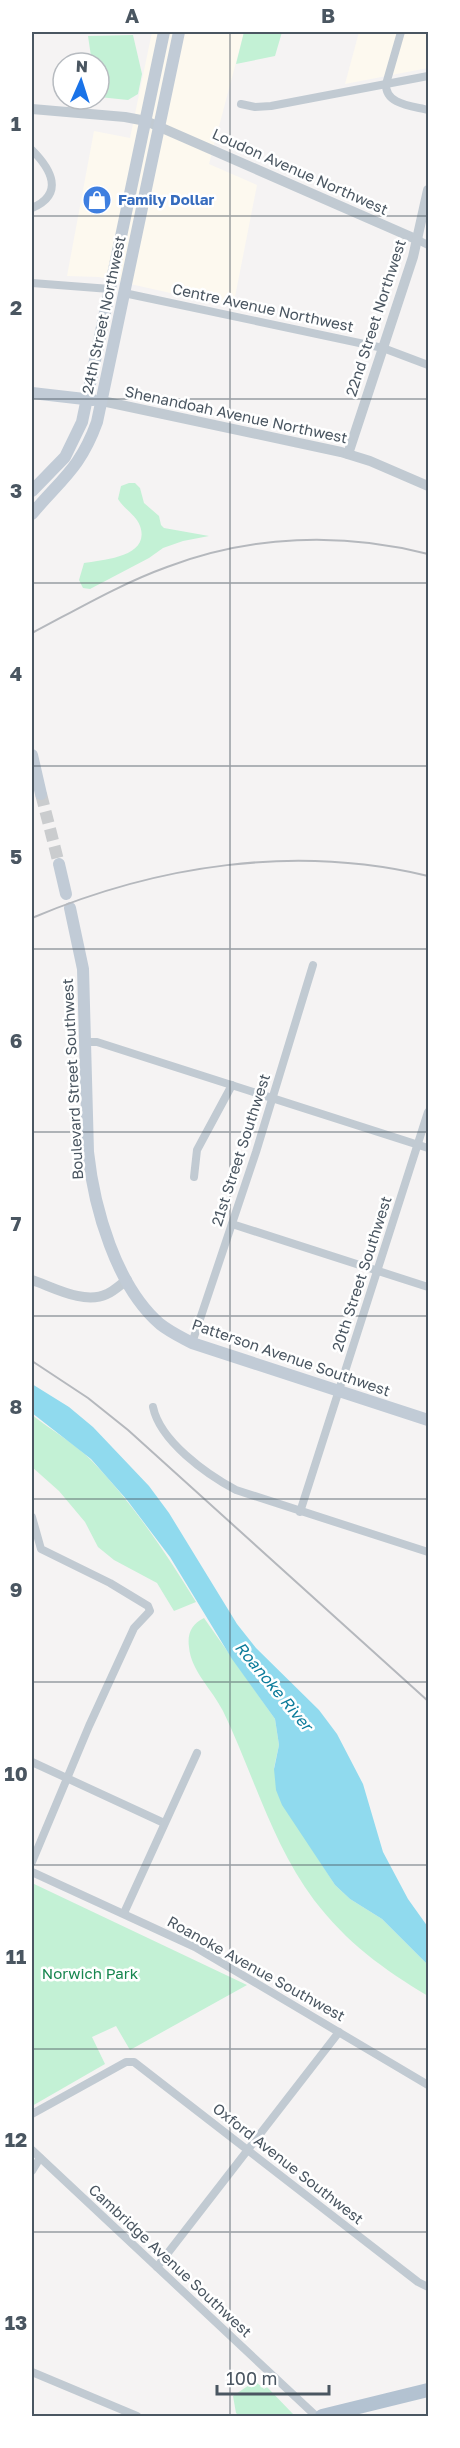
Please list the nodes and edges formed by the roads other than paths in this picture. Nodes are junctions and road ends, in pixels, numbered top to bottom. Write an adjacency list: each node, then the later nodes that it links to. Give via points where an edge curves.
1 (164, 32): 9 (main road, 24th Street Northwest)
2 (179, 32): 10 (main road, 24th Street Northwest)
3 (401, 32): 5 (street)
4 (429, 76): 5 (street)
5 (386, 84): 6 (street, via 270,106); 8 (street, via 393,100)
6 (241, 104)
7 (32, 109): 9 (street, Loudon Avenue Northwest)
8 (429, 110)
9 (146, 122): 10 (street, Loudon Avenue Northwest); 17 (main road, 24th Street Northwest)
10 (160, 126): 14 (street, Loudon Avenue Northwest); 18 (main road, 24th Street Northwest)
11 (32, 150): 13 (street, via 47,166 52,179 46,199)
12 (429, 190): 14 (street, 22nd Street Northwest)
13 (32, 208)
14 (418, 240): 15 (street, Loudon Avenue Northwest); 19 (street, 22nd Street Northwest)
15 (429, 245)
16 (32, 283): 17 (street)
17 (111, 289): 22 (main road, 24th Street Northwest)
18 (124, 293): 19 (street, Centre Avenue Northwest); 23 (main road, 24th Street Northwest)
19 (383, 348): 20 (street, Centre Avenue Northwest); 24 (street, 22nd Street Northwest)
20 (429, 365)
21 (32, 393): 22 (main road, Shenandoah Avenue Northwest)
22 (87, 399): 23 (main road, Shenandoah Avenue Northwest); 26 (main road, 24th Street Northwest, via 72,447)
23 (102, 401): 24 (street, Shenandoah Avenue Northwest); 27 (main road, 24th Street Northwest, via 84,455)
24 (348, 454): 25 (street, Shenandoah Avenue Northwest)
25 (429, 486)
26 (32, 491)
27 (32, 514)
28 (32, 755): 29 (main road)
29 (41, 794)
30 (59, 864): 31 (main road)
31 (66, 894)
32 (70, 908): 34 (main road, Boulevard Street Southwest, via 83,969)
33 (313, 964): 36 (street, 21st Street Southwest)
34 (86, 1042): 35 (street, via 97,1042); 44 (main road, Boulevard Street Southwest, via 91,1176 100,1215)
35 (232, 1085): 36 (street); 40 (street, via 197,1150)
36 (272, 1098): 38 (street); 41 (street, 21st Street Southwest)
37 (429, 1112): 38 (street, 20th Street Southwest)
38 (418, 1145): 39 (street); 42 (street, 20th Street Southwest)
39 (429, 1148)
40 (194, 1177)
41 (232, 1224): 42 (street); 46 (street, 21st Street Southwest)
42 (378, 1270): 45 (street); 47 (street, 20th Street Southwest)
43 (32, 1280): 44 (street, via 92,1298)
44 (127, 1280): 46 (main road, Patterson Avenue Southwest, via 157,1326)
45 (429, 1287)
46 (192, 1343): 47 (main road, Patterson Avenue Southwest)
47 (339, 1391): 49 (main road, Patterson Avenue Southwest); 50 (street, 20th Street Southwest)
48 (153, 1407): 50 (street, via 164,1431 211,1475 236,1490)
49 (429, 1420)
50 (300, 1512): 52 (street)
51 (32, 1517): 55 (street, via 44,1551 110,1583 150,1611 134,1628)
52 (429, 1552)
53 (196, 1753): 56 (street)
54 (32, 1762): 55 (street)
55 (67, 1779): 56 (street); 57 (street)
56 (164, 1823): 59 (street)
57 (32, 1862)
58 (32, 1872): 59 (street, Roanoke Avenue Southwest)
59 (124, 1913): 60 (street, Roanoke Avenue Southwest, via 195,1947)
60 (339, 2032): 61 (street, Roanoke Avenue Southwest); 64 (street)
61 (429, 2085)
62 (32, 2114): 64 (street, Oxford Avenue Southwest, via 131,2062)
63 (32, 2150): 65 (street, Cambridge Avenue Southwest)
64 (247, 2150): 67 (street); 68 (street, Oxford Avenue Southwest)
65 (40, 2158): 66 (street); 67 (street, Cambridge Avenue Southwest)
66 (32, 2171)
67 (157, 2267): 72 (street, Cambridge Avenue Southwest)
68 (429, 2287)
69 (32, 2372): 71 (street)
70 (429, 2390): 73 (main road)
71 (137, 2416)
72 (316, 2416)
73 (322, 2416)

